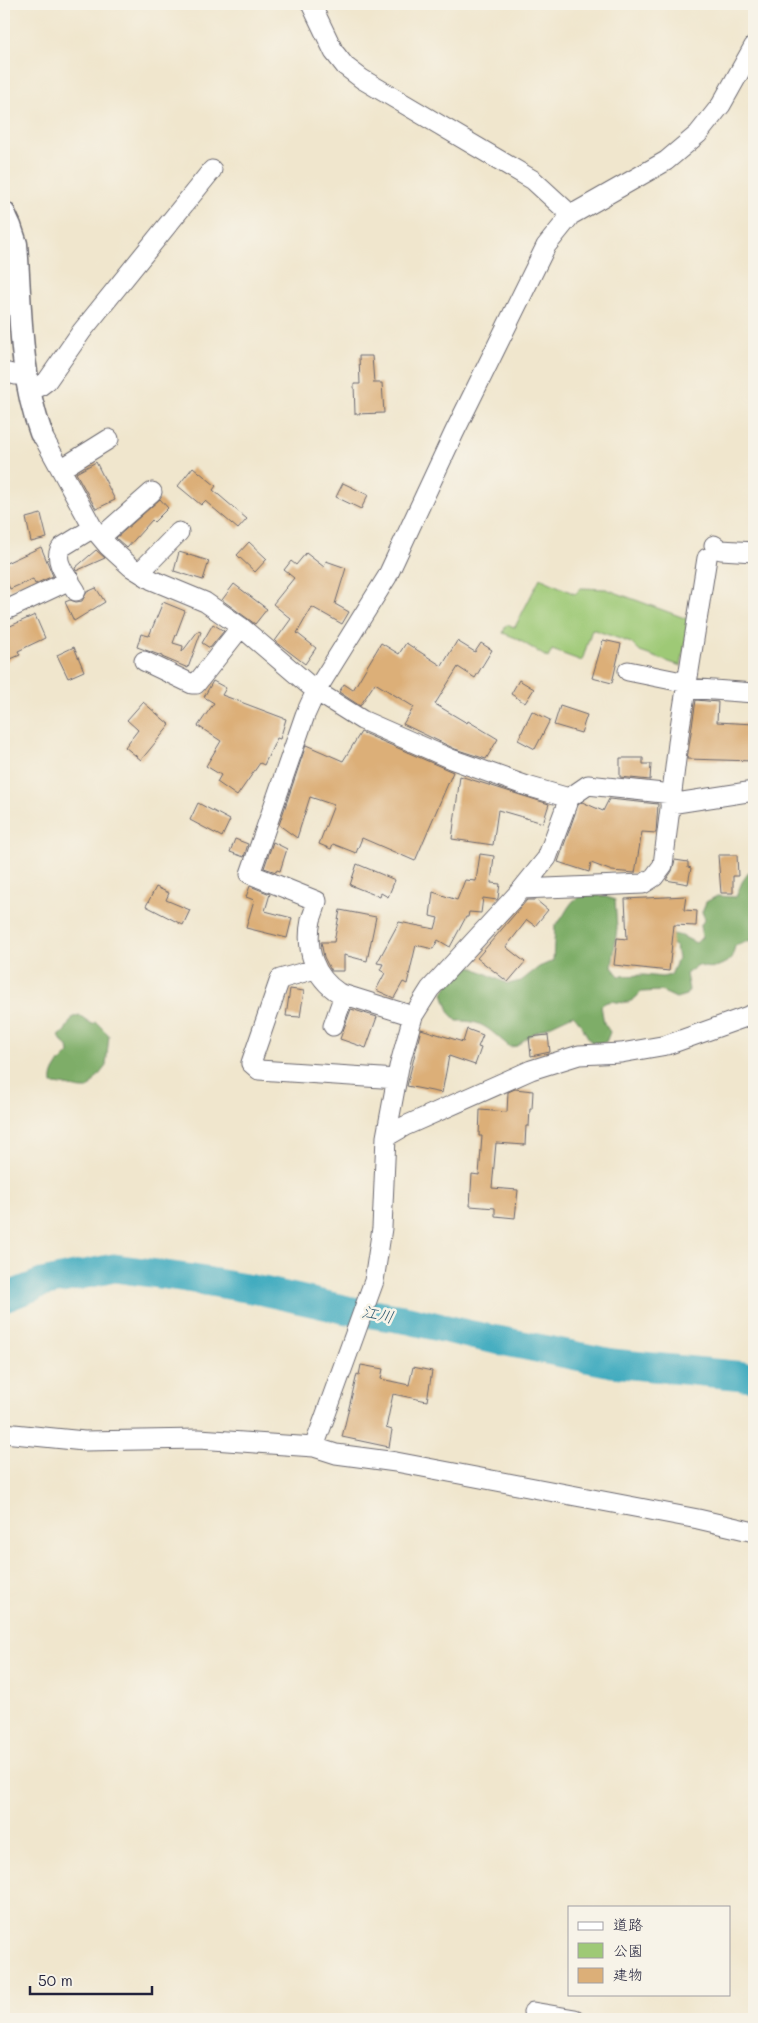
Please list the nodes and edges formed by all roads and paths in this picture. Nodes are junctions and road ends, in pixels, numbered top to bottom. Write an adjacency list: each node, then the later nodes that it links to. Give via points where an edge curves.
1 (310, 4): 5 (street, via 334,52 345,66 534,180)
2 (754, 46): 5 (street, via 721,105 698,134 666,161)
3 (212, 170): 7 (street, via 82,331 47,380 39,387)
4 (4, 213): 7 (street, via 16,244)
5 (571, 214): 21 (street, via 546,246 387,577)
6 (4, 372): 7 (street)
7 (27, 382): 8 (street)
8 (41, 433): 10 (street)
9 (109, 439): 10 (street)
10 (61, 469): 12 (street)
11 (152, 492): 12 (street)
12 (97, 532): 15 (street); 16 (street, via 58,551 58,560 73,586)
13 (179, 532): 15 (street)
14 (754, 552): 20 (street, via 711,552)
15 (140, 572): 17 (street, via 205,602)
16 (4, 611)
17 (241, 627): 18 (street, via 196,684); 21 (street)
18 (144, 661)
19 (628, 671): 20 (street)
20 (687, 686): 22 (street); 25 (street)
21 (316, 691): 24 (street, via 362,720 451,759); 27 (street, via 305,714 250,874 317,901 310,931 311,956)
22 (754, 693)
23 (754, 791): 25 (street)
24 (569, 798): 25 (street, via 588,786); 26 (street, via 546,858)
25 (671, 799): 26 (street, via 663,865 654,877 643,884)
26 (522, 889): 30 (street, via 430,989)
27 (316, 969): 28 (street, via 331,988); 32 (street, via 280,979 251,1063 259,1070)
28 (344, 995): 30 (street); 31 (street)
29 (754, 1014): 33 (street, via 667,1045 579,1055 531,1070)
30 (413, 1016): 32 (street)
31 (333, 1026)
32 (397, 1079): 33 (street)
33 (386, 1137): 35 (street, via 382,1228 374,1282)
34 (4, 1433): 35 (street, via 84,1441 199,1439)
35 (314, 1447): 36 (street, via 336,1454 405,1464)
36 (754, 1532)
37 (533, 2012): 38 (street)
38 (575, 2019)

